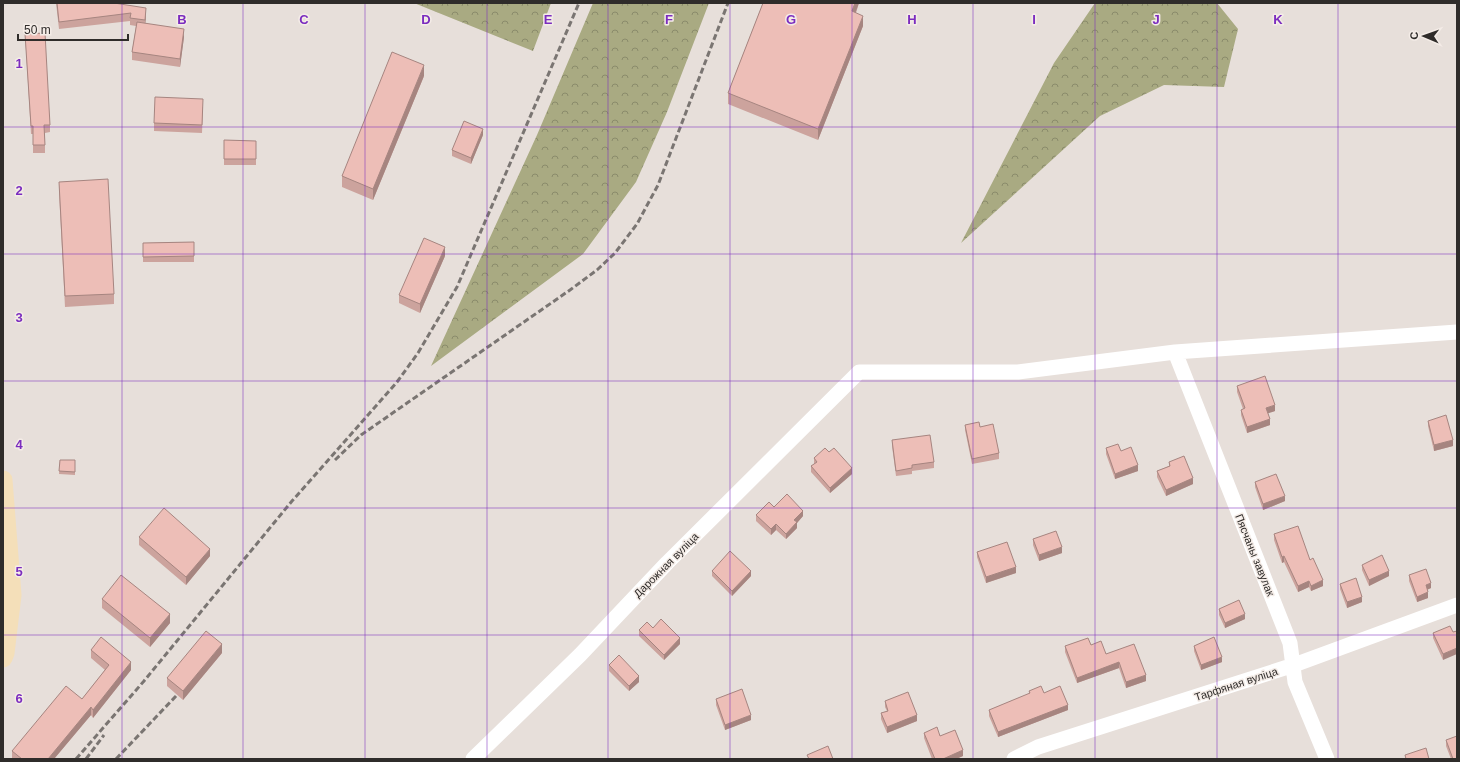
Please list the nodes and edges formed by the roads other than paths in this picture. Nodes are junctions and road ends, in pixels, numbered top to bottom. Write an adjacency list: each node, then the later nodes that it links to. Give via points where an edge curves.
1 (1457, 332): 2 (street)
2 (1175, 352): 6 (street, Пясчаны завулак, via 1290,644); 7 (street, Дарожная вуліца, via 1018,372 859,372 667,563 580,655)
3 (3, 480): 5 (main road, via 12,595)
4 (1457, 605): 6 (street, Тарфяная вуліца)
5 (3, 658)
6 (1294, 665): 8 (street, Тарфяная вуліца, via 1038,747); 9 (street, Пясчаны завулак, via 1295,682)
7 (473, 759)
8 (1014, 759)
9 (1327, 759)

